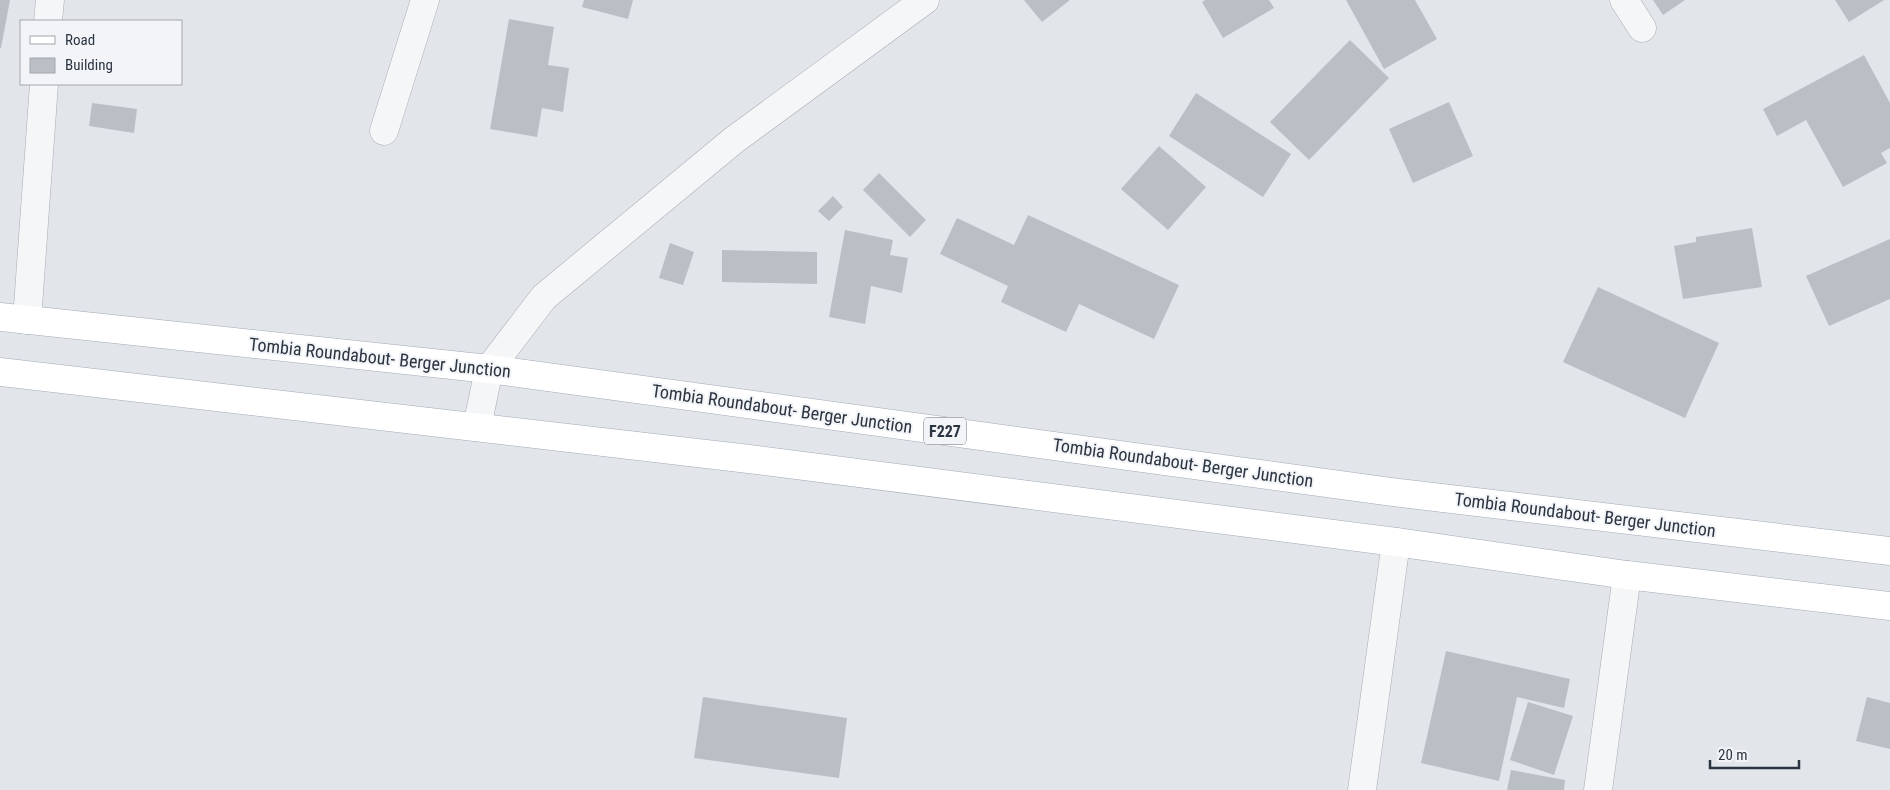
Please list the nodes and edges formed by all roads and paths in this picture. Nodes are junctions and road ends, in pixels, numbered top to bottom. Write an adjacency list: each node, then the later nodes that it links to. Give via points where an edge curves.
1 (50, 0): 5 (street)
2 (425, 0): 8 (street)
3 (925, 0): 11 (street, via 734,140 544,297)
4 (1624, 0): 6 (street)
5 (48, 20)
6 (1642, 28)
7 (44, 85): 10 (street)
8 (384, 131)
9 (0, 317): 10 (main road, Tombia Roundabout- Berger Junction / F227)
10 (27, 320): 11 (main road, Tombia Roundabout- Berger Junction / F227)
11 (489, 369): 13 (street); 15 (main road, Tombia Roundabout- Berger Junction / F227, via 1392,492)
12 (0, 372): 13 (main road)
13 (477, 428): 14 (main road, via 749,459)
14 (1396, 542): 16 (main road); 18 (street)
15 (1890, 551)
16 (1627, 575): 17 (main road); 19 (street)
17 (1890, 606)
18 (1362, 790)
19 (1598, 790)

